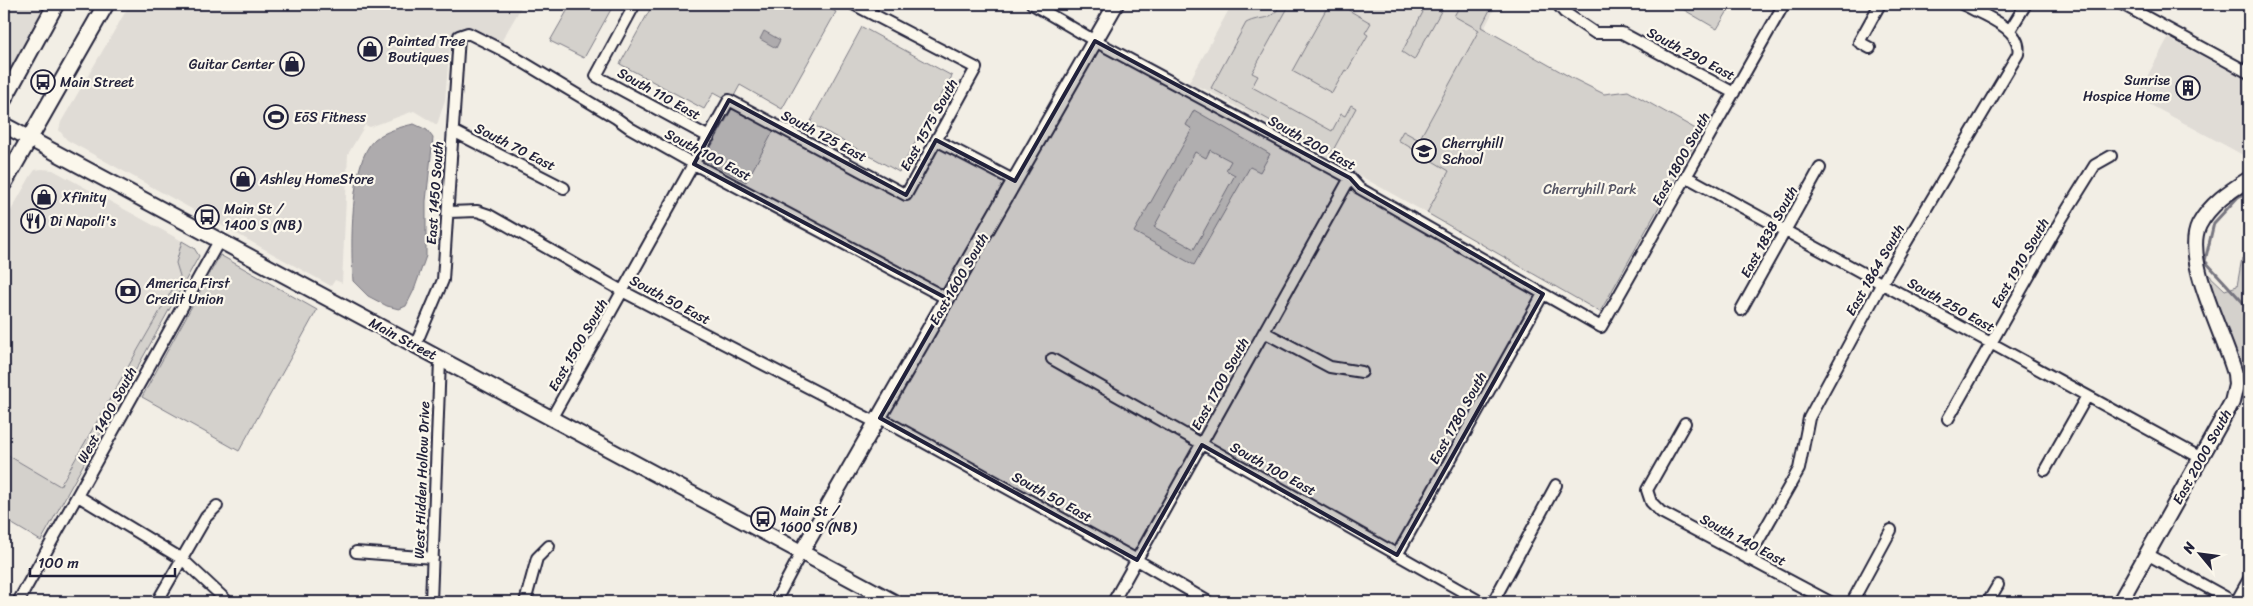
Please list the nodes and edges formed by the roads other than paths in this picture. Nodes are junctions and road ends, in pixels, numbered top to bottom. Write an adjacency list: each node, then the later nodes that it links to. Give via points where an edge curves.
1 (56, 4): 19 (main road)
2 (106, 4): 24 (main road)
3 (635, 4): 23 (street, South 110 East, via 596,76)
4 (853, 4): 25 (street, East 1575 South, via 976,68)
5 (1032, 4): 15 (street, South 200 East)
6 (1116, 4): 15 (street, East 1600 South)
7 (1558, 4): 18 (street, South 290 East, via 1564,12 1595,33 1622,33)
8 (1784, 4): 18 (street, East 1800 South)
9 (1880, 4): 16 (street, via 1859,42)
10 (1962, 4): 13 (street)
11 (2026, 4): 13 (street)
12 (2122, 4): 17 (street)
13 (2010, 30): 39 (street, East 1864 South, via 2018,41 2018,54)
14 (459, 36): 22 (street, East 1450 South); 27 (street, South 100 East, via 468,33 506,52)
15 (1095, 41): 30 (street, South 200 East); 32 (street, East 1600 South)
16 (1870, 48)
17 (2249, 73)
18 (1734, 93): 29 (street, East 1800 South)
19 (4, 99)
20 (729, 100): 23 (street, East 1500 South); 35 (street, South 125 East)
21 (4, 126): 24 (street, Main Street)
22 (453, 131): 34 (street, South 70 East); 36 (street, East 1450 South)
23 (709, 137): 27 (street, East 1500 South)
24 (29, 140): 33 (main road); 38 (street, Main Street)
25 (936, 140): 32 (street); 35 (street, East 1575 South)
26 (2111, 156): 46 (street, East 1910 South, via 2095,165)
27 (694, 164): 40 (street, East 1500 South); 42 (street, South 100 East)
28 (1820, 168): 37 (street, East 1838 South)
29 (1687, 176): 37 (street, South 250 East); 44 (street, East 1800 South)
30 (1350, 178): 41 (street, South 200 East, via 1359,188); 45 (street, East 1700 South)
31 (2249, 179): 57 (street, East 2000 South, via 2211,207 2196,234 2197,269 2232,359 2236,385 2232,402)
32 (1015, 181): 42 (street, East 1600 South)
33 (4, 183)
34 (564, 188)
35 (906, 195)
36 (448, 212): 40 (street, South 50 East, via 477,211 489,215); 47 (street, East 1450 South, via 443,280)
37 (1786, 230): 39 (street, South 250 East); 43 (street, East 1838 South)
38 (219, 241): 47 (street, Main Street); 60 (street, West 1400 South)
39 (1882, 283): 46 (street, South 250 East); 70 (street, East 1864 South, via 1809,418 1799,469)
40 (624, 292): 52 (street, East 1500 South); 54 (street, South 50 East)
41 (1543, 294): 44 (street, South 200 East); 67 (street, East 1780 South)
42 (948, 299): 54 (street, East 1600 South)
43 (1741, 310)
44 (1601, 327)
45 (1264, 332): 50 (street, via 1330,367); 56 (street, East 1700 South)
46 (1990, 342): 51 (street, South 250 East); 53 (street, East 1910 South)
47 (415, 346): 49 (street, Main Street)
48 (1052, 359): 56 (street, South 100 East)
49 (440, 360): 52 (street, Main Street); 68 (street, West Hidden Hollow Drive)
50 (1362, 372)
51 (2087, 396): 57 (street, South 250 East); 58 (street)
52 (552, 419): 65 (street, Main Street)
53 (1948, 419)
54 (879, 421): 65 (street, East 1600 South); 71 (street, South 50 East)
55 (1685, 423): 70 (street, South 140 East, via 1647,490 1648,496 1661,512)
56 (1202, 445): 67 (street, South 100 East); 71 (street, East 1700 South)
57 (2201, 458): 66 (street, East 2000 South)
58 (2045, 470)
59 (1556, 485): 84 (street)
60 (78, 496): 69 (street); 74 (street, West 1400 South)
61 (217, 506): 69 (street, via 206,516)
62 (1891, 530): 86 (street)
63 (549, 546): 78 (street, via 537,558)
64 (356, 552): 68 (street)
65 (802, 553): 79 (street); 80 (street, Main Street)
66 (2147, 554): 88 (street, East 2000 South); 89 (street)
67 (1396, 555): 83 (street, South 100 East)
68 (433, 558): 77 (street, West Hidden Hollow Drive)
69 (182, 559): 75 (street); 76 (street)
70 (1748, 559): 85 (street, South 140 East)
71 (1137, 560): 81 (street, East 1700 South); 82 (street, South 50 East)
72 (2249, 579): 89 (street)
73 (1998, 585): 87 (street)
74 (18, 602)
75 (156, 602)
76 (228, 602)
77 (431, 602)
78 (525, 602)
79 (775, 602)
80 (894, 602)
81 (1113, 602)
82 (1209, 602)
83 (1481, 602)
84 (1493, 602)
85 (1830, 602)
86 (1852, 602)
87 (1988, 602)
88 (2120, 602)
89 (2235, 602)

